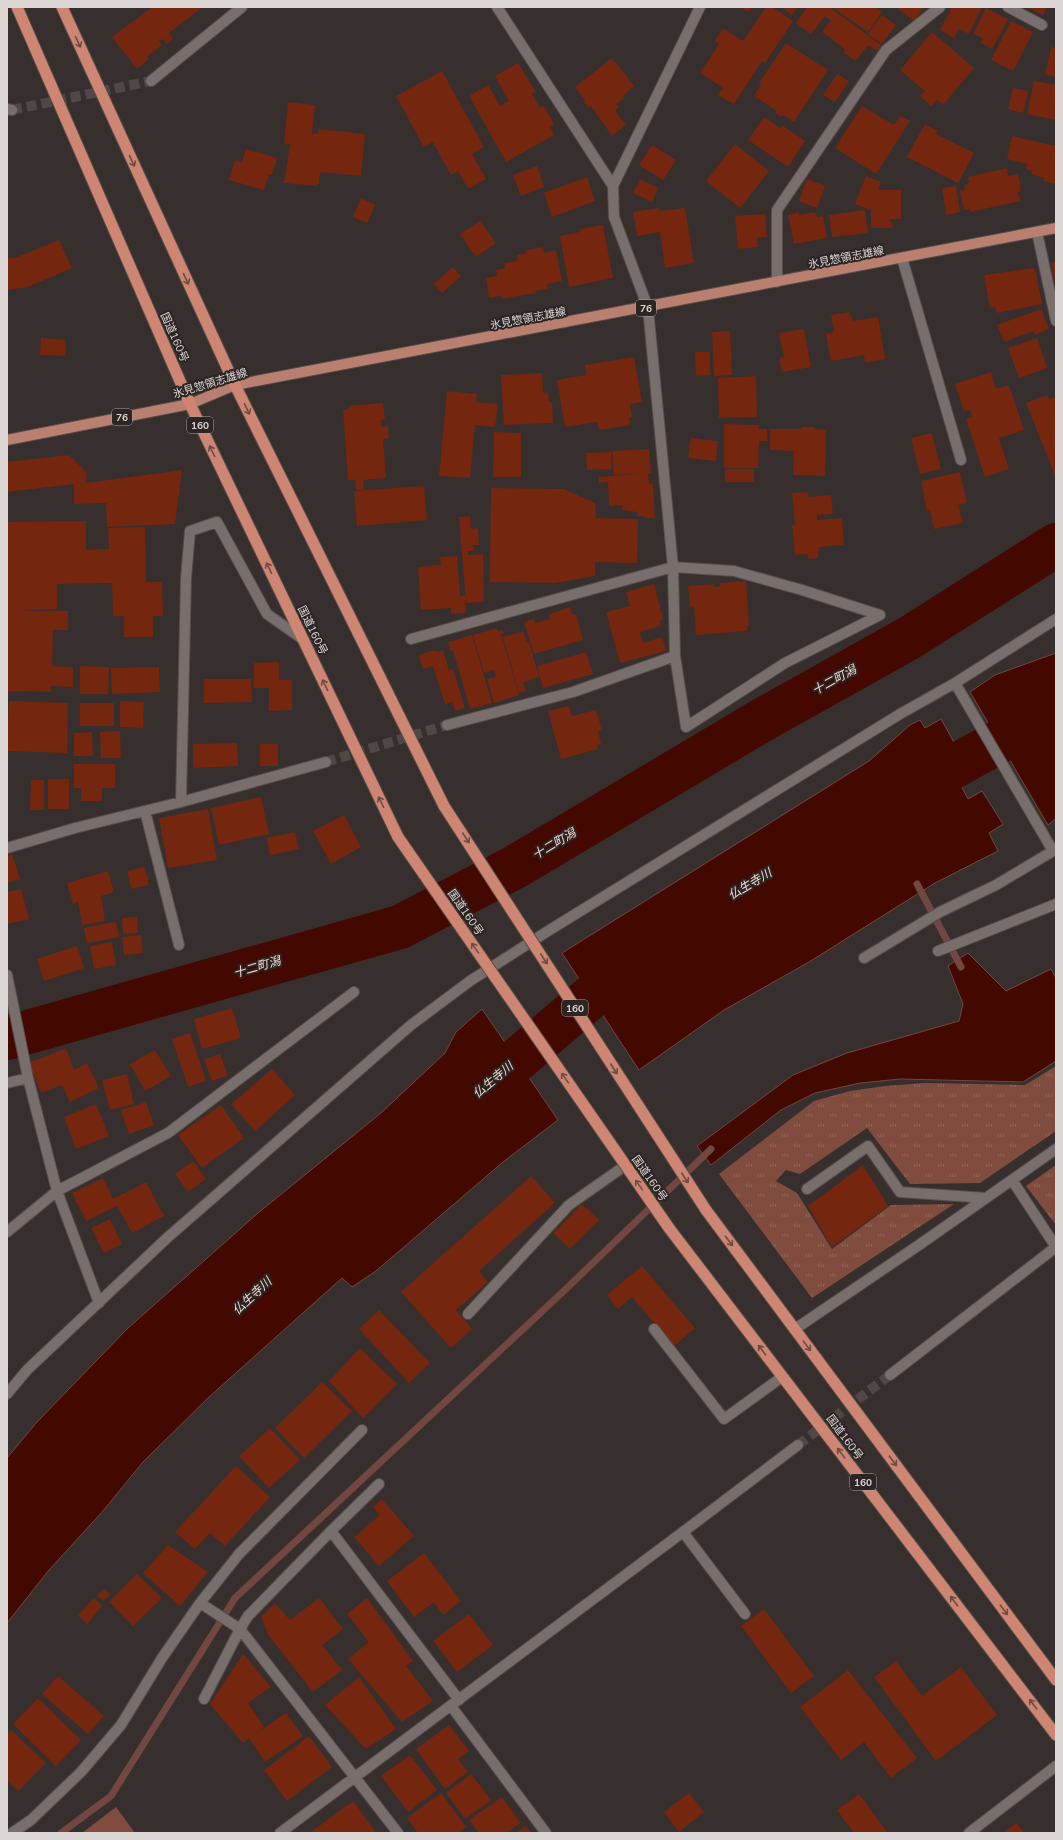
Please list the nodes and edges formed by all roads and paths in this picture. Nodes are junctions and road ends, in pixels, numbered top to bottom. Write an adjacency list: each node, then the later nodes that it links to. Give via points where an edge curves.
1 (17, 7): 18 (highway, 国道160号 / 160)
2 (62, 7): 17 (highway, 160, one-way to 17)
3 (242, 7): 9 (street)
4 (497, 7): 10 (street)
5 (700, 7): 10 (street)
6 (940, 7): 14 (street, via 886,50 778,210)
7 (1008, 7): 8 (street)
8 (1042, 25)
9 (151, 81)
10 (613, 186): 15 (street, via 614,217)
11 (1056, 228): 12 (main road, 氷見惣領志雄線 / 76)
12 (1037, 232): 13 (main road, 氷見惣領志雄線 / 76); 16 (street)
13 (902, 258): 14 (main road, 氷見惣領志雄線 / 76); 20 (street)
14 (777, 282): 15 (main road, 氷見惣領志雄線 / 76)
15 (648, 308): 17 (main road, 氷見惣領志雄線 / 76); 21 (street)
16 (1056, 321)
17 (235, 385): 18 (main road, 氷見惣領志雄線 / 76); 52 (highway, 160, one-way to 52, bridge, via 444,806 706,1210)
18 (190, 404): 19 (main road, 氷見惣領志雄線 / 76); 24 (highway, 国道160号 / 160, one-way to 18)
19 (7, 440)
20 (961, 460)
21 (673, 567): 23 (street); 25 (street); 25 (street, via 734,571 880,615 785,663 686,727)
22 (1056, 619): 26 (street)
23 (411, 639)
24 (304, 640): 29 (street, via 267,614 217,522 190,531 186,578); 42 (highway, 国道160号 / 160, one-way to 24, bridge, via 398,837)
25 (675, 656): 27 (street, via 573,692)
26 (955, 683): 32 (street); 49 (street, via 900,714 470,981 411,1025 167,1238)
27 (447, 725)
28 (326, 762): 29 (street)
29 (181, 802): 30 (street)
30 (145, 811): 31 (street); 34 (street)
31 (7, 848)
32 (1055, 850): 36 (street, via 996,885 940,912)
33 (1056, 904): 35 (street)
34 (179, 945)
35 (938, 951)
36 (864, 958)
37 (7, 975): 39 (street)
38 (354, 992): 45 (street, via 168,1133)
39 (28, 1078): 40 (street); 45 (street)
40 (7, 1084)
41 (1056, 1149): 43 (street)
42 (626, 1166): 50 (street, via 569,1205); 54 (highway, 国道160号 / 160, one-way to 42, bridge, via 669,1228)
43 (1012, 1180): 46 (street); 48 (street)
44 (807, 1189): 46 (street, via 868,1146 900,1192)
45 (57, 1190): 47 (street); 49 (street)
46 (986, 1198): 52 (street)
47 (7, 1232)
48 (1056, 1247): 53 (street)
49 (99, 1303): 55 (street, via 27,1370)
50 (468, 1314)
51 (654, 1328): 54 (street, via 724,1419)
52 (795, 1329): 64 (highway, 160, one-way to 64)
53 (890, 1376)
54 (782, 1377): 67 (highway, 国道160号 / 160, one-way to 54)
55 (7, 1394)
56 (362, 1430): 61 (street, via 239,1554)
57 (798, 1445): 60 (street)
58 (379, 1484): 59 (street)
59 (331, 1531): 63 (street, via 248,1616); 66 (street)
60 (684, 1532): 62 (street); 66 (street)
61 (200, 1603): 63 (street); 70 (street, via 162,1658 122,1725 80,1772 31,1820)
62 (745, 1614)
63 (240, 1629): 65 (street); 69 (street)
64 (1056, 1680)
65 (204, 1699)
66 (455, 1703): 69 (street); 73 (street)
67 (1056, 1735)
68 (1056, 1766): 74 (street)
69 (355, 1778): 71 (street); 72 (street)
70 (12, 1833)
71 (280, 1833)
72 (398, 1833)
73 (546, 1833)
74 (968, 1833)

